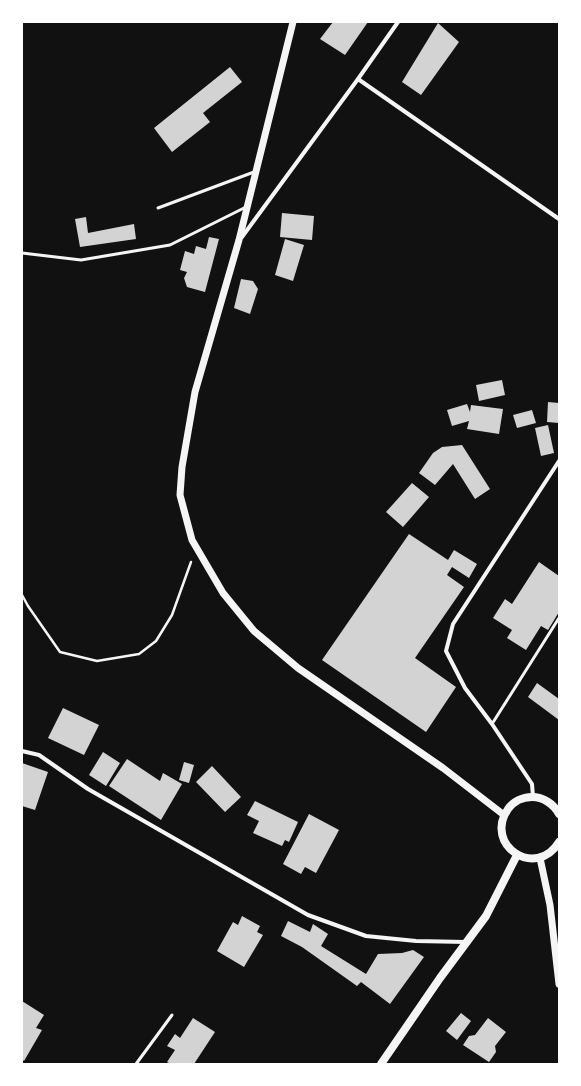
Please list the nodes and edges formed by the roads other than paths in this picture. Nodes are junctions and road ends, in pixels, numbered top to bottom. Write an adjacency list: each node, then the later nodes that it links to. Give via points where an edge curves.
1 (292, 22): 4 (street)
2 (398, 22): 3 (street)
3 (358, 79): 7 (street); 8 (street)
4 (256, 171): 5 (street); 6 (lane)
5 (248, 207): 8 (street); 9 (lane, via 170,245 81,260)
6 (158, 208)
7 (559, 219)
8 (239, 240): 16 (street, via 195,392 182,466 180,495 192,540 223,593 254,631 298,668 443,768)
9 (22, 253)
10 (559, 461): 12 (street, via 453,624 446,651 464,688)
11 (559, 618): 12 (lane)
12 (492, 724): 14 (street, via 532,784)
13 (22, 751): 20 (street, via 39,755 88,789 308,915 366,936)
14 (533, 797): 15 (main road, via 552,804); 16 (main road, via 516,801)
15 (559, 814)
16 (504, 815): 18 (main road, via 501,833 504,842)
17 (559, 842): 19 (main road, via 552,851)
18 (517, 855): 19 (main road, via 532,859); 20 (main road, via 486,916)
19 (540, 858): 21 (street, via 550,905)
20 (466, 942): 24 (main road)
21 (559, 984)
22 (172, 1015): 23 (lane)
23 (136, 1064)
24 (382, 1064)

